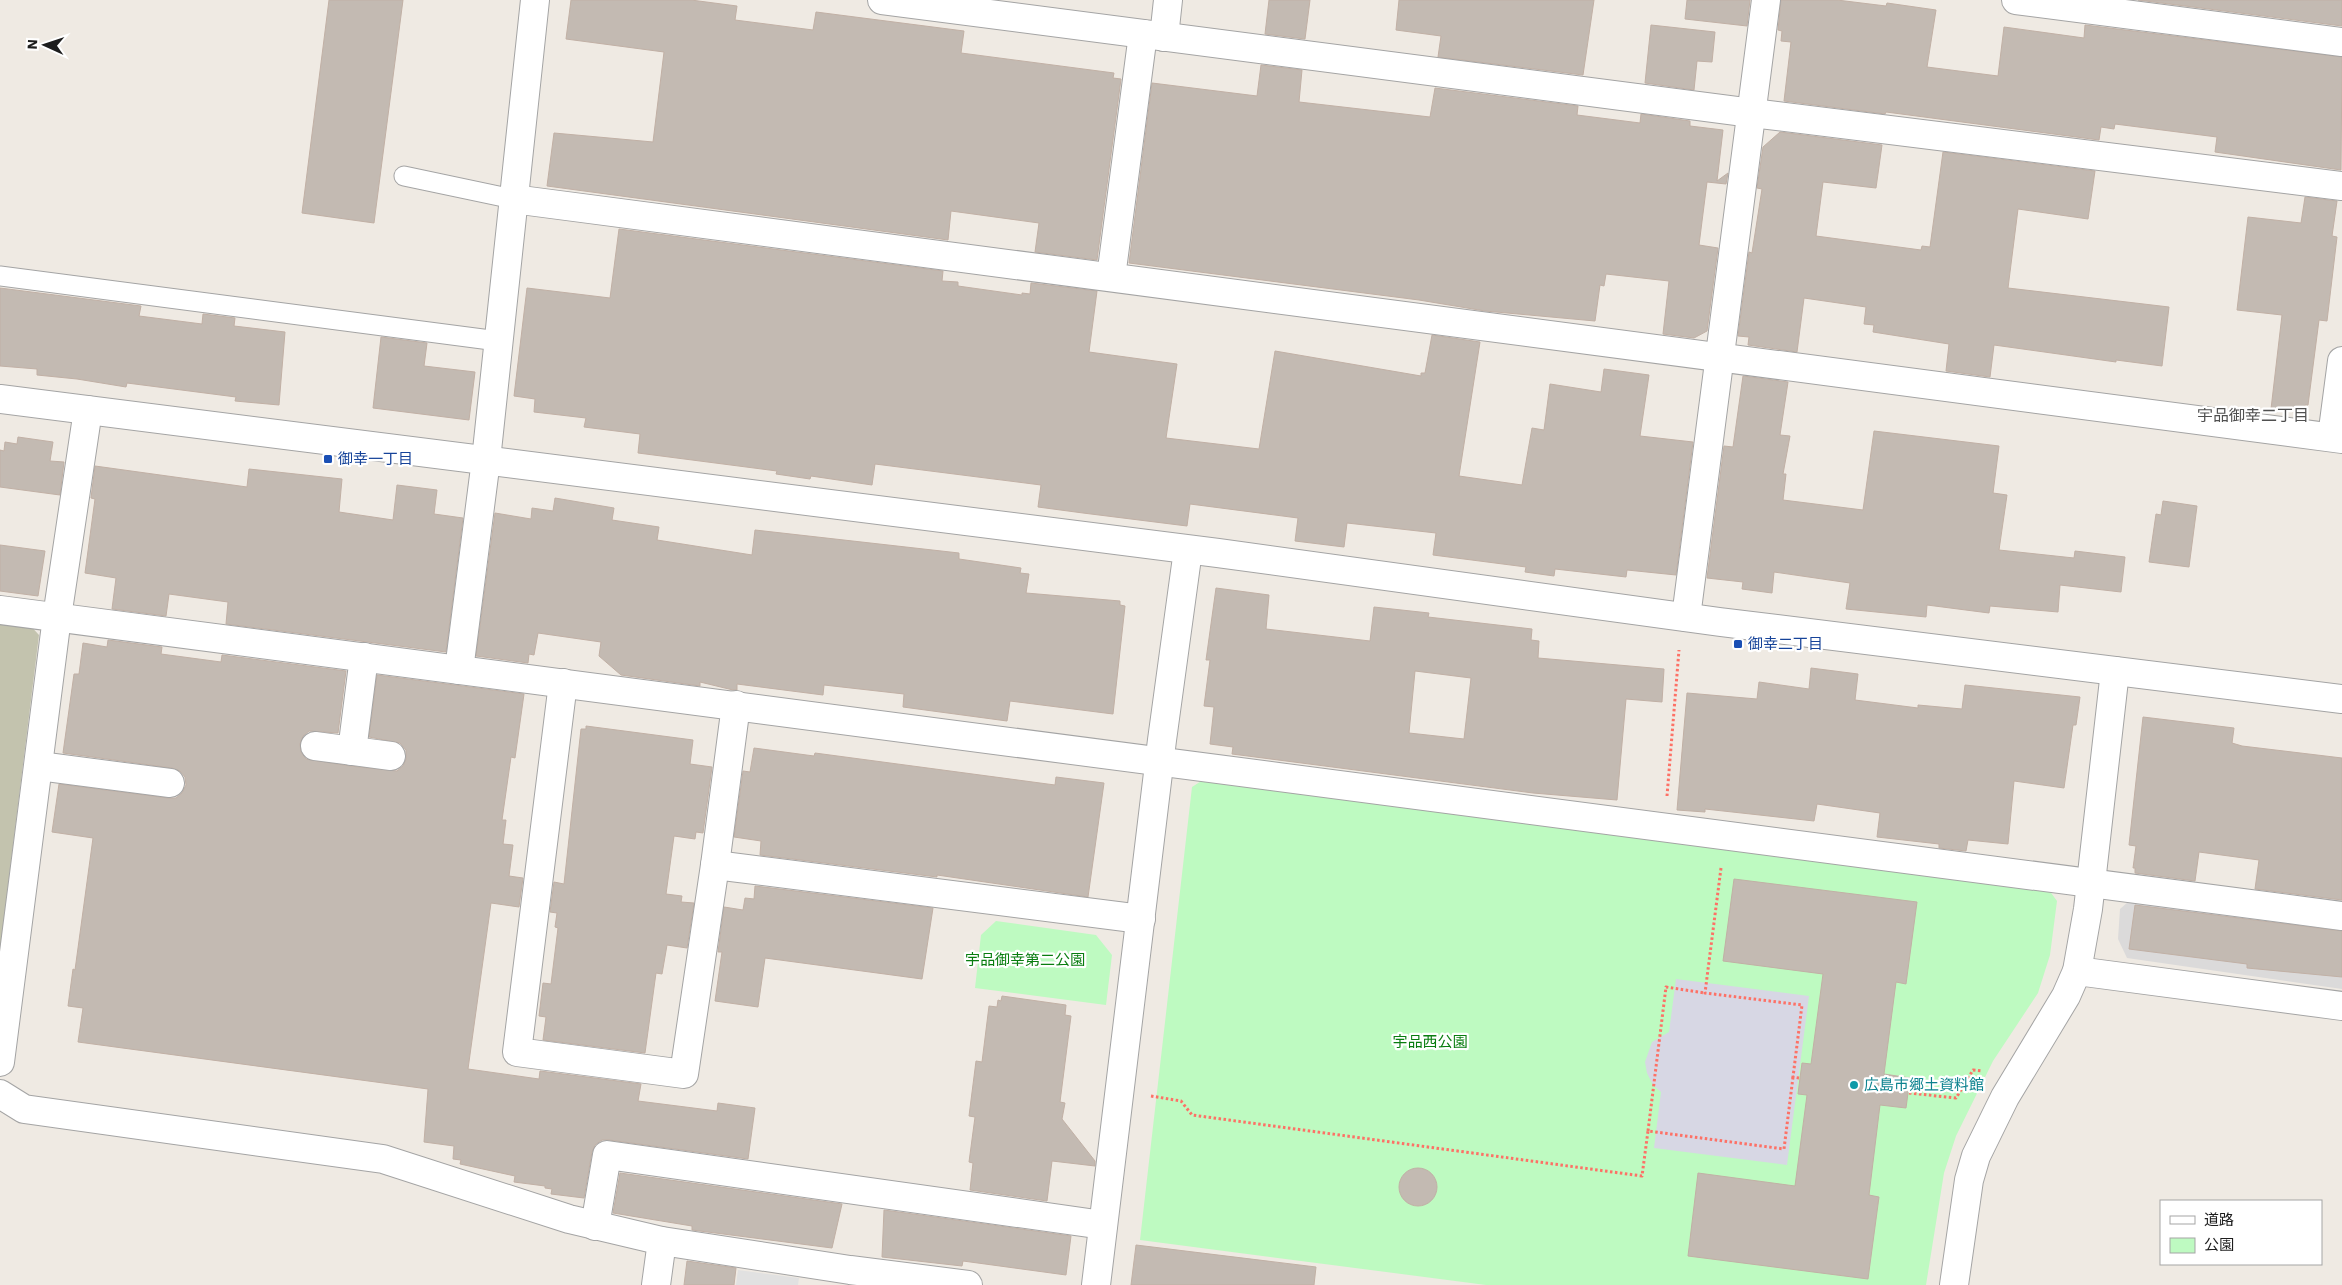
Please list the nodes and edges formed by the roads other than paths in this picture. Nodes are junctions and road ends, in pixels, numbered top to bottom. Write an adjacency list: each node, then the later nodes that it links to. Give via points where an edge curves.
1 (535, 0): 11 (street)
2 (882, 0): 6 (street)
3 (1168, 0): 6 (street)
4 (1766, 0): 8 (street)
5 (2016, 0): 7 (street)
6 (1154, 35): 8 (street); 13 (street)
7 (2342, 42)
8 (1752, 113): 10 (street); 15 (street)
9 (404, 176): 11 (lane)
10 (2342, 186)
11 (513, 199): 13 (street); 14 (street)
12 (0, 276): 14 (lane)
13 (1111, 277): 15 (street)
14 (498, 341): 20 (street)
15 (1720, 357): 19 (street); 24 (street)
16 (2342, 361): 19 (street)
17 (0, 398): 18 (street)
18 (88, 410): 20 (street); 23 (street)
19 (2337, 438)
20 (486, 460): 21 (street); 26 (street)
21 (1188, 550): 24 (street); 34 (street)
22 (0, 610): 23 (street)
23 (57, 617): 25 (street); 35 (street)
24 (1683, 630): 27 (street)
25 (364, 657): 26 (street); 32 (street)
26 (459, 670): 28 (street)
27 (2115, 671): 29 (street); 38 (street)
28 (563, 683): 30 (street); 37 (street, via 517,1052 684,1074)
29 (2342, 699)
30 (736, 705): 34 (street); 37 (street)
31 (315, 746): 32 (street)
32 (352, 751): 33 (street)
33 (391, 756)
34 (1160, 760): 38 (street); 40 (street)
35 (39, 766): 36 (street); 43 (street)
36 (170, 783)
37 (715, 865): 40 (street)
38 (2092, 883): 39 (street); 41 (street)
39 (2342, 916)
40 (1141, 919): 45 (street)
41 (2077, 971): 42 (street); 51 (street, via 2066,996 2005,1097 1976,1156 1968,1188)
42 (2342, 1006)
43 (0, 1062)
44 (0, 1094): 46 (street, via 24,1109 383,1159)
45 (1103, 1225): 46 (street, via 608,1155); 50 (street)
46 (595, 1226): 47 (street)
47 (662, 1241): 48 (street); 49 (street)
48 (656, 1285)
49 (968, 1285)
50 (1096, 1285)
51 (1954, 1285)

